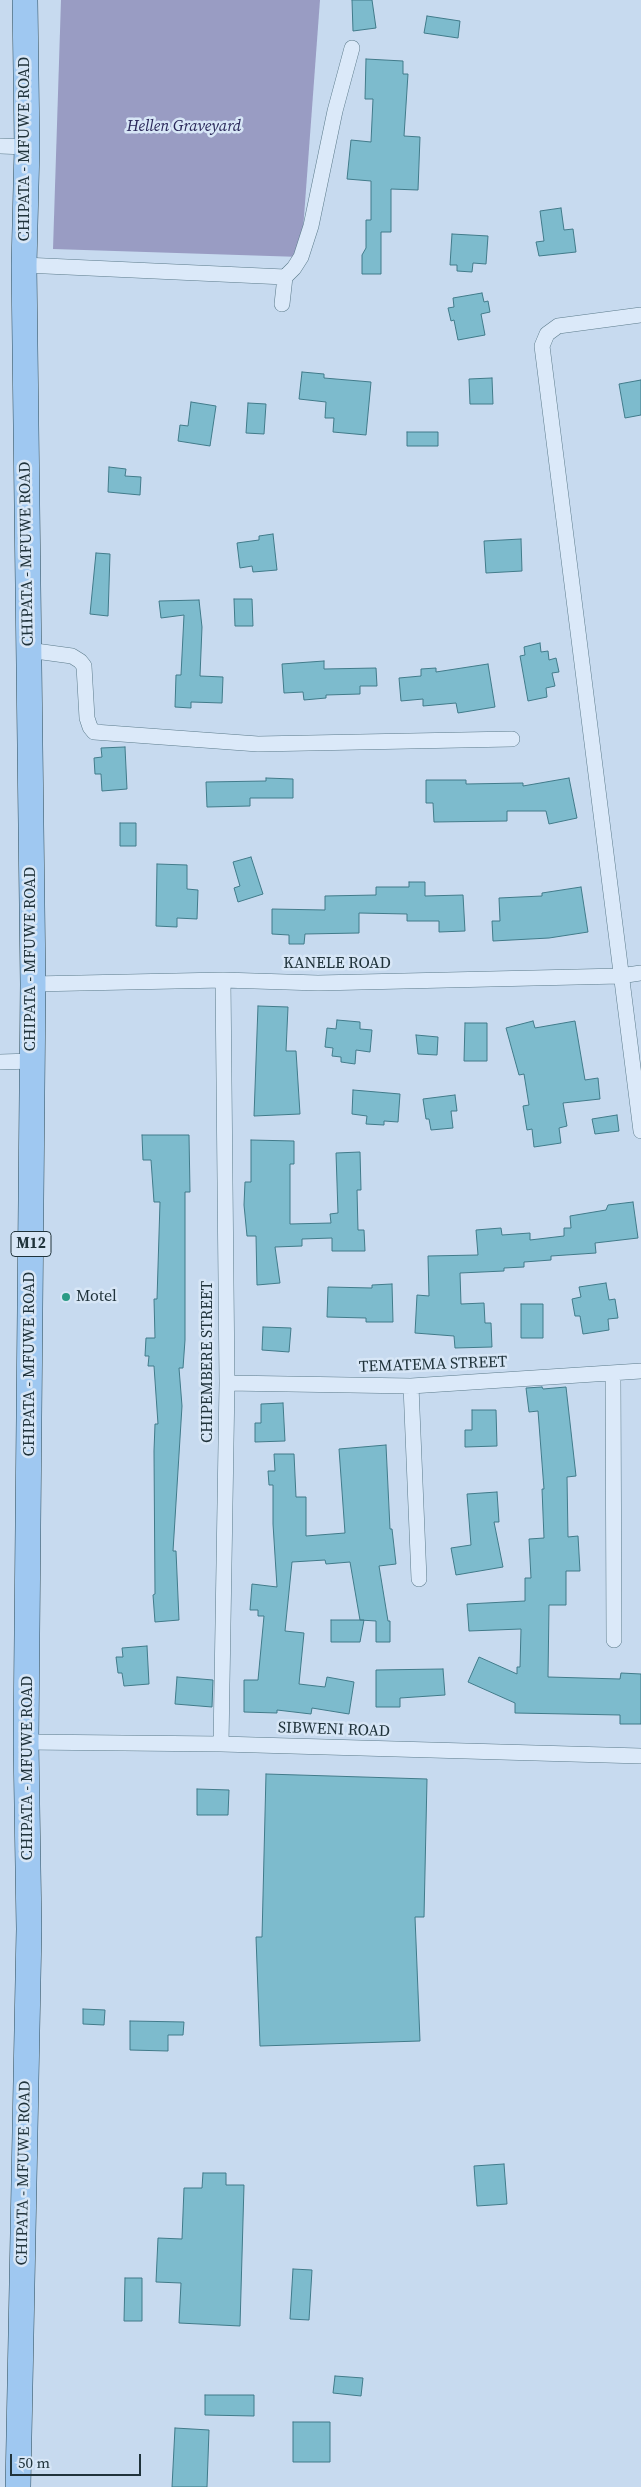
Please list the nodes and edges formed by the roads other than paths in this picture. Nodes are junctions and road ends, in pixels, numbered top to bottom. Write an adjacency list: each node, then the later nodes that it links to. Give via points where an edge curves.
1 (25, 0): 4 (main road, CHIPATA - MFUWE ROAD / M12)
2 (352, 48): 6 (street, via 335,111 312,226 301,257)
3 (0, 146): 4 (street)
4 (28, 146): 5 (main road, CHIPATA - MFUWE ROAD / M12)
5 (24, 265): 6 (street); 9 (main road, CHIPATA - MFUWE ROAD / M12)
6 (284, 277): 7 (street)
7 (282, 304)
8 (641, 315): 12 (street, via 558,326 547,334 542,346 606,840)
9 (28, 650): 10 (street, via 72,656 80,661 84,666 87,718 94,732 258,744); 14 (main road, CHIPATA - MFUWE ROAD / M12)
10 (512, 738)
11 (641, 973): 12 (street, KANELE ROAD)
12 (620, 976): 13 (street, KANELE ROAD, via 318,983); 17 (street)
13 (223, 980): 14 (street, KANELE ROAD); 20 (street, CHIPEMBERE STREET)
14 (33, 984): 15 (main road, CHIPATA - MFUWE ROAD / M12)
15 (32, 1061): 16 (street); 24 (main road, CHIPATA - MFUWE ROAD / M12)
16 (0, 1062)
17 (641, 1131)
18 (641, 1371): 19 (street, TEMATEMA STREET)
19 (613, 1373): 21 (street, TEMATEMA STREET); 23 (street)
20 (227, 1384): 21 (street, TEMATEMA STREET); 25 (street, CHIPEMBERE STREET)
21 (411, 1386): 22 (street)
22 (419, 1579)
23 (614, 1640)
24 (26, 1742): 25 (street, SIBWENI ROAD); 27 (main road, CHIPATA - MFUWE ROAD / M12, via 29,1929)
25 (221, 1744): 26 (street, SIBWENI ROAD)
26 (641, 1756)
27 (18, 2487)

